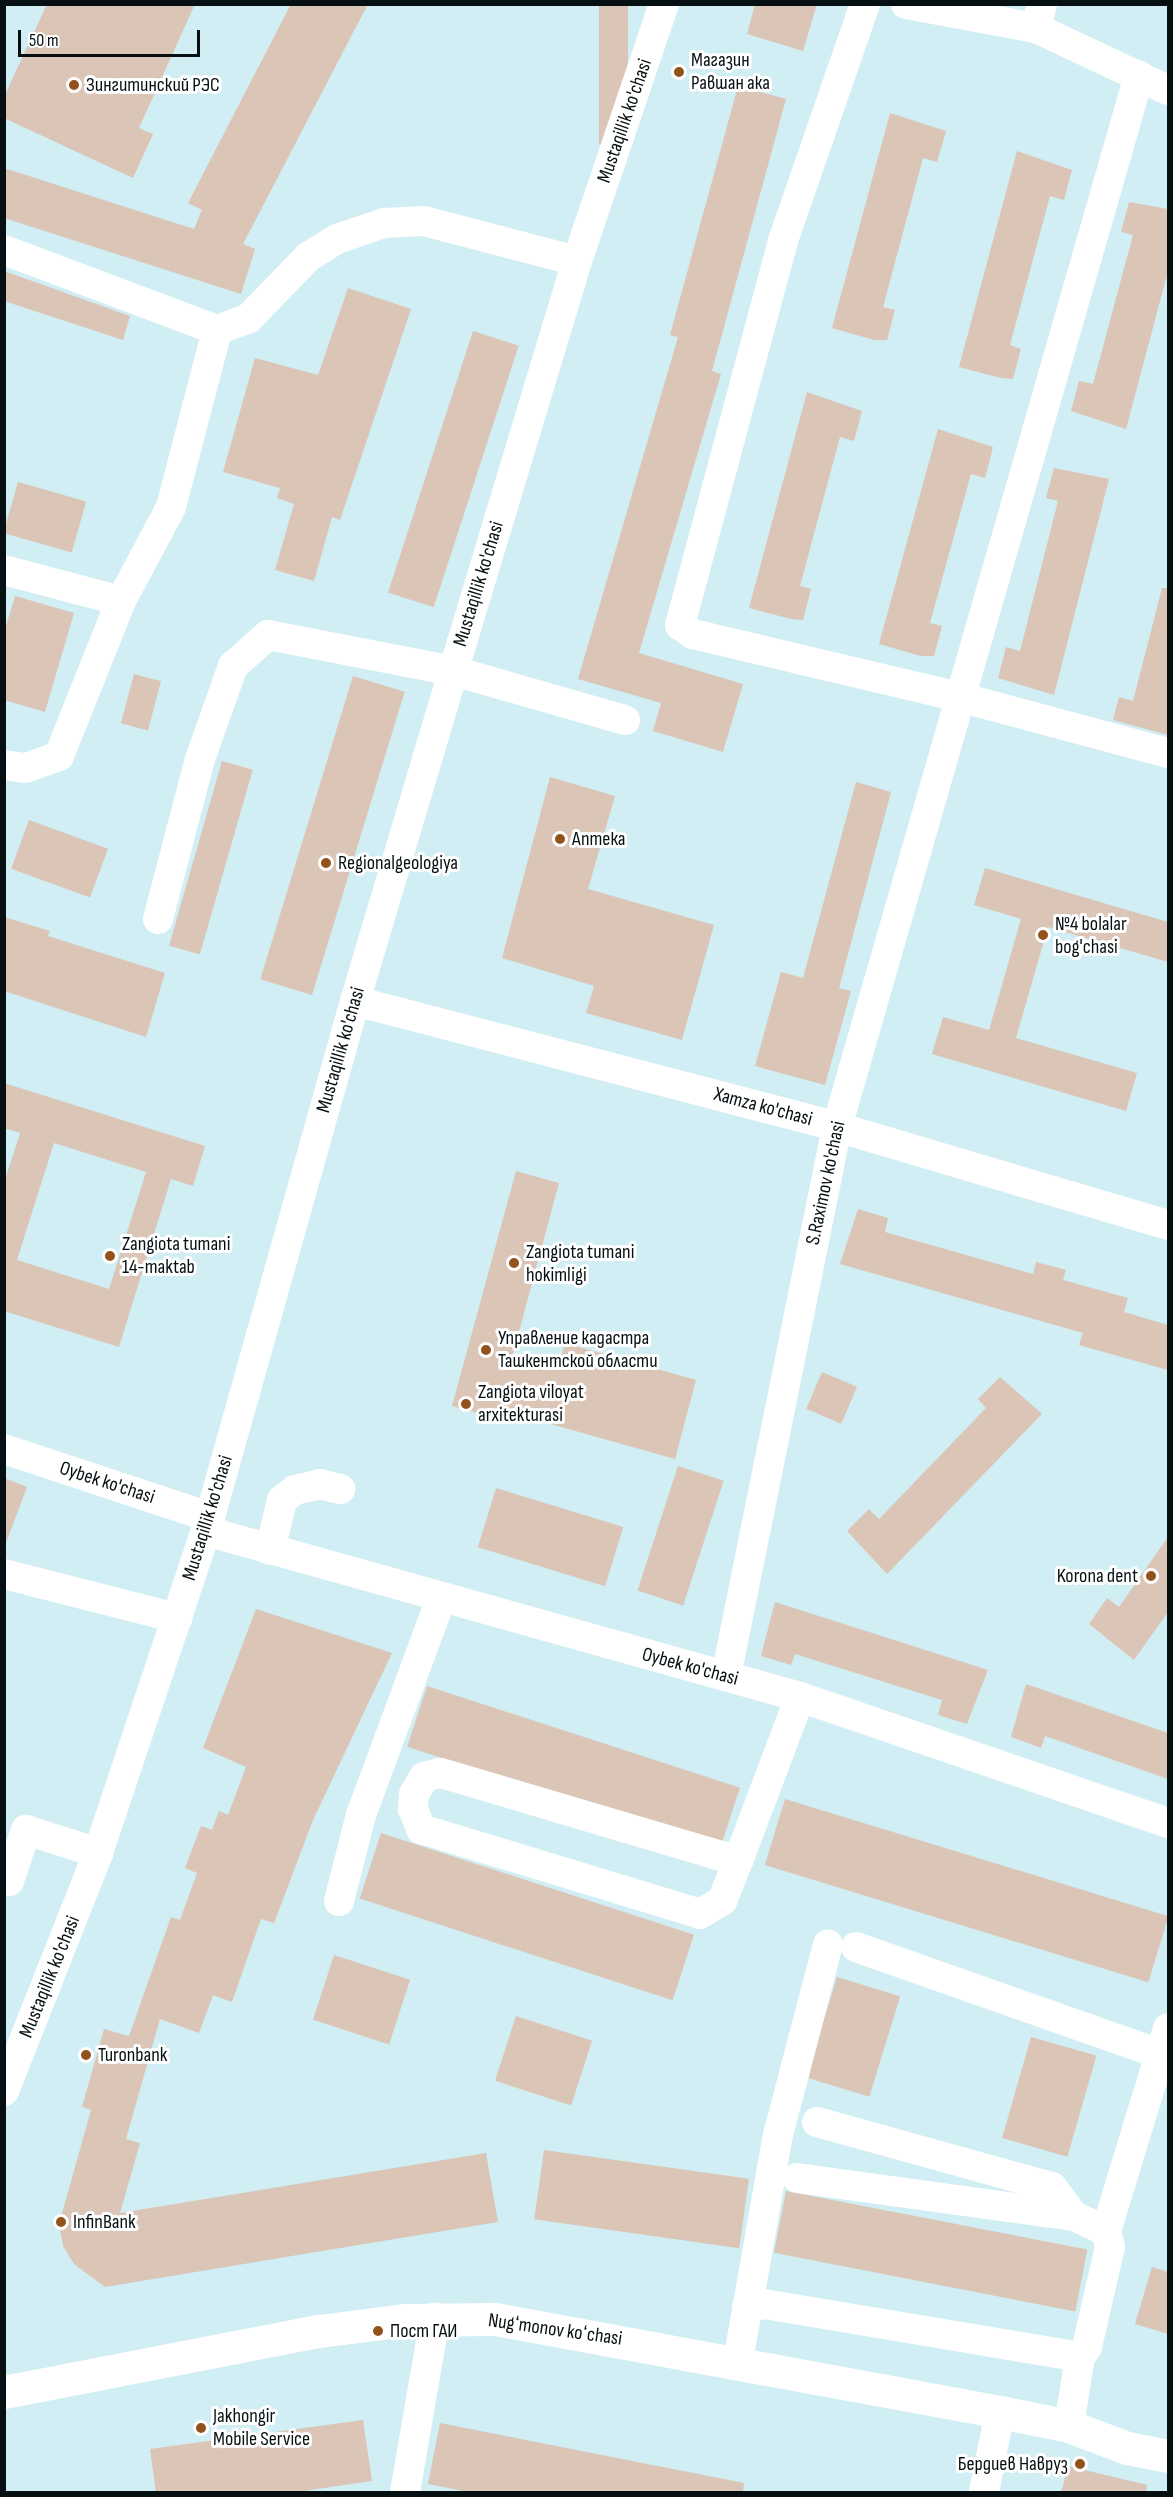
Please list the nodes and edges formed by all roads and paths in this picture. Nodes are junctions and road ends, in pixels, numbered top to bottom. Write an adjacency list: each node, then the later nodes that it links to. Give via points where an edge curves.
1 (664, 4): 8 (street, Mustaqillik ko'chasi)
2 (865, 4): 13 (street, via 783,241 681,625 693,634)
3 (906, 4): 4 (street)
4 (1039, 16): 5 (street)
5 (1139, 76): 6 (street); 13 (street, S.Raximov ko'chasi)
6 (1168, 90)
7 (4, 250): 9 (street)
8 (577, 261): 9 (street, via 424,220 384,223 337,239 308,257 248,319); 12 (street, Mustaqillik ko'chasi)
9 (217, 330): 11 (street, via 171,507)
10 (4, 570): 11 (street)
11 (121, 601): 16 (street, via 59,756 26,768)
12 (454, 671): 14 (street); 17 (street, via 268,635 233,666 200,759); 18 (street, Mustaqillik ko'chasi)
13 (959, 697): 15 (street); 19 (street, S.Raximov ko'chasi)
14 (625, 720)
15 (1168, 753)
16 (4, 765)
17 (158, 919)
18 (355, 1001): 19 (street, Xamza ko'chasi); 23 (street, Mustaqillik ko'chasi)
19 (837, 1126): 20 (street, Xamza ko'chasi); 28 (street, S.Raximov ko'chasi)
20 (1168, 1225)
21 (4, 1449): 23 (street, Oybek ko'chasi)
22 (340, 1489): 24 (street, via 320,1484 295,1490 282,1500)
23 (208, 1524): 24 (street, Oybek ko'chasi); 27 (street, Mustaqillik ko'chasi)
24 (270, 1550): 26 (street, Oybek ko'chasi)
25 (4, 1574): 27 (street)
26 (441, 1599): 28 (street, Oybek ko'chasi); 34 (street, via 361,1815)
27 (177, 1618): 31 (street, Mustaqillik ko'chasi)
28 (726, 1676): 29 (street, Oybek ko'chasi)
29 (800, 1697): 30 (street, Oybek ko'chasi); 32 (street)
30 (1168, 1823)
31 (98, 1853): 33 (street, via 26,1830); 36 (street, Mustaqillik ko'chasi)
32 (738, 1861): 32 (street, via 722,1901 700,1914 421,1829 413,1809 414,1794 423,1778 440,1773)
33 (9, 1881)
34 (339, 1901)
35 (1164, 2041): 40 (street); 41 (street, via 842,1945 778,2135)
36 (4, 2091)
37 (817, 2122): 39 (street, via 1052,2187)
38 (797, 2178): 39 (street)
39 (1074, 2216): 40 (street)
40 (1106, 2231): 43 (street, via 1110,2247 1087,2347)
41 (747, 2308): 43 (street, via 764,2304); 44 (street)
42 (435, 2318): 44 (main road, Nugʻmonov koʻchasi, via 524,2322); 45 (main road, Nugʻmonov koʻchasi, via 319,2331); 50 (street)
43 (1080, 2357): 47 (street)
44 (738, 2361): 46 (main road, Nugʻmonov koʻchasi)
45 (4, 2392)
46 (1000, 2412): 47 (main road, Nugʻmonov koʻchasi); 51 (street)
47 (1069, 2426): 48 (main road, Nugʻmonov koʻchasi, via 1137,2427); 49 (main road, Nugʻmonov koʻchasi, via 1127,2448)
48 (1168, 2433)
49 (1168, 2456)
50 (405, 2493)
51 (984, 2493)

